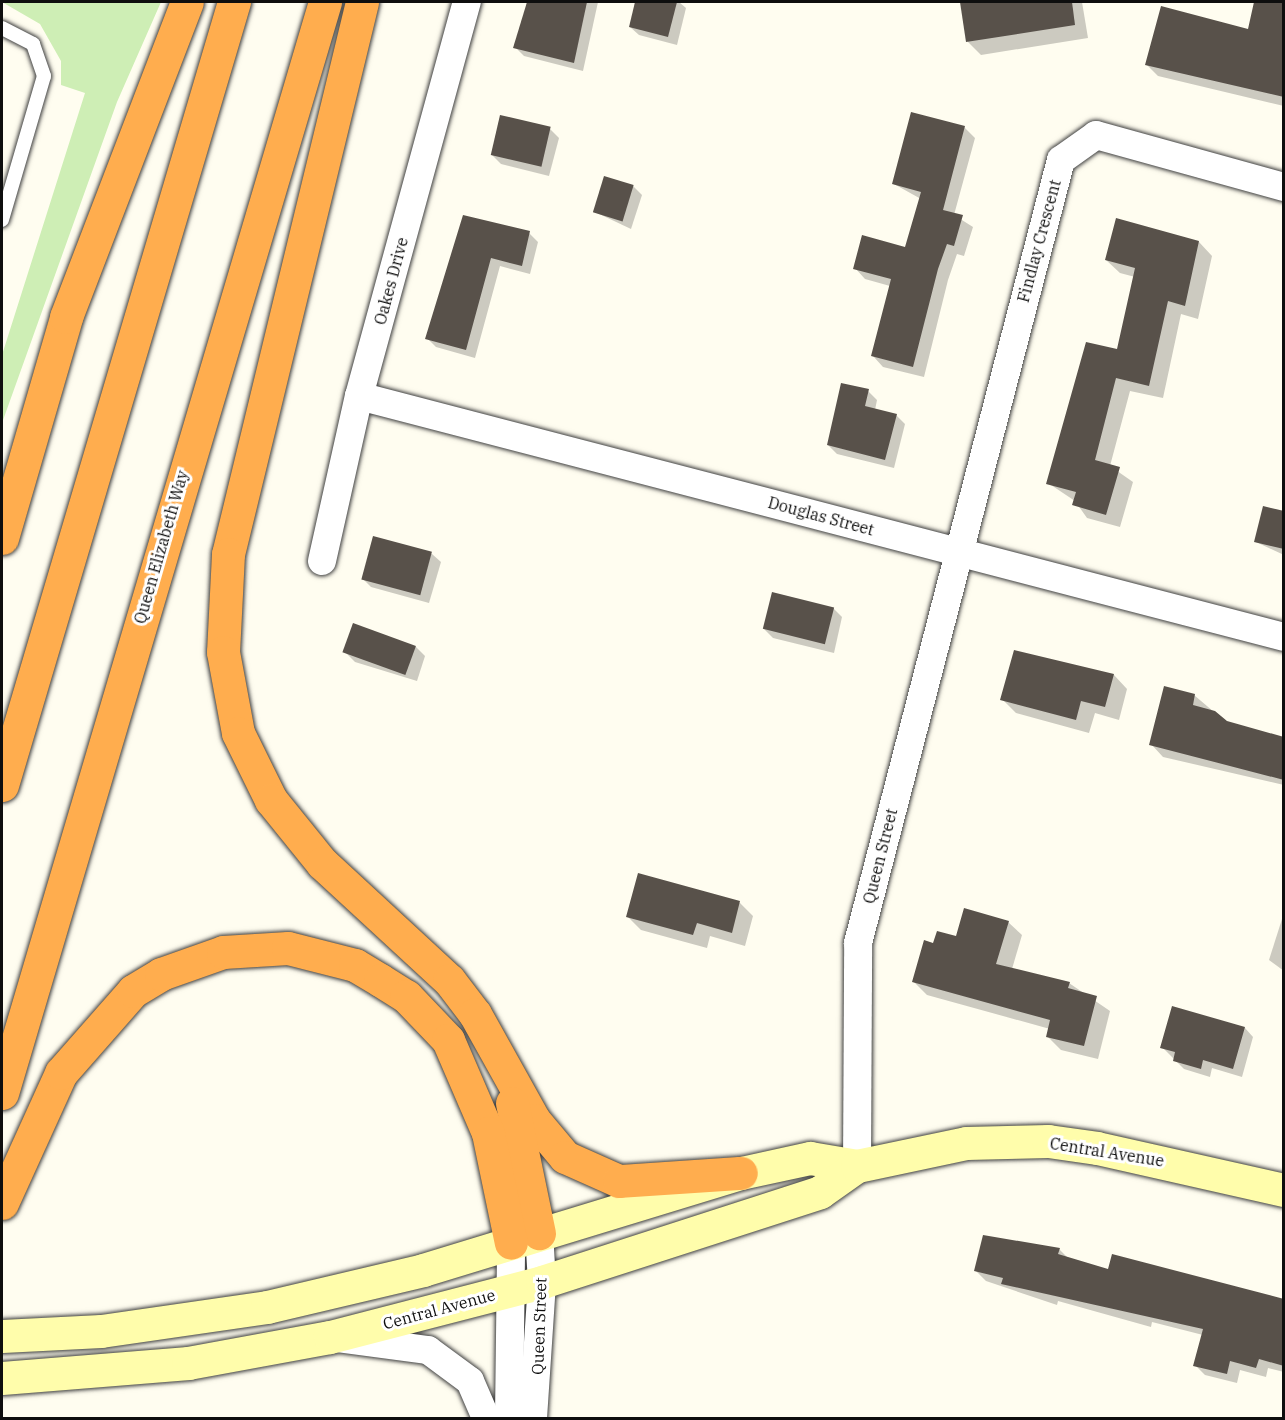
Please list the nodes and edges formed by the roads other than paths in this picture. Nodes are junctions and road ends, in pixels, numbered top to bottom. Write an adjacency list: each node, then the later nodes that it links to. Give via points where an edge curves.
1 (188, 2): 9 (highway)
2 (234, 2): 16 (highway)
3 (325, 2): 18 (highway, Queen Elizabeth Way)
4 (362, 2): 17 (highway, via 228,554 222,605 228,693 238,734 271,800 322,863 449,980)
5 (467, 2): 10 (street, Oakes Drive)
6 (2, 28): 8 (lane, via 33,44 44,76)
7 (1284, 187): 13 (street, Findlay Crescent, via 1096,135 1061,160)
8 (2, 220)
9 (66, 317): 11 (lane); 12 (highway)
10 (359, 396): 13 (street, Douglas Street); 14 (street, Oakes Drive)
11 (2, 496)
12 (2, 537)
13 (957, 552): 15 (street, Douglas Street); 19 (street, Queen Street, via 858,943)
14 (322, 561)
15 (1284, 637)
16 (2, 785)
17 (496, 1051): 20 (highway, via 540,1129 582,1167 619,1181); 23 (highway, via 523,1140)
18 (2, 1093)
19 (857, 1167): 20 (main road, Central Avenue, via 810,1158); 21 (main road, Central Avenue, via 966,1143 1048,1142 1172,1162); 24 (main road, Central Avenue, via 820,1192)
20 (741, 1173): 23 (main road, Central Avenue)
21 (1284, 1190)
22 (2, 1203): 23 (highway, via 61,1073 133,991 161,974 223,952 288,948 372,975 406,996 448,1040 488,1133)
23 (525, 1238): 24 (street, Queen Street); 25 (main road, Central Avenue, via 278,1305 57,1334)
24 (528, 1285): 26 (main road, Central Avenue); 29 (street, Queen Street); 30 (street, Queen Street)
25 (2, 1336)
26 (330, 1338): 27 (main road, Central Avenue, via 198,1362 39,1378); 28 (street, via 428,1350 470,1382)
27 (2, 1378)
28 (486, 1419)
29 (510, 1419)
30 (533, 1419)

